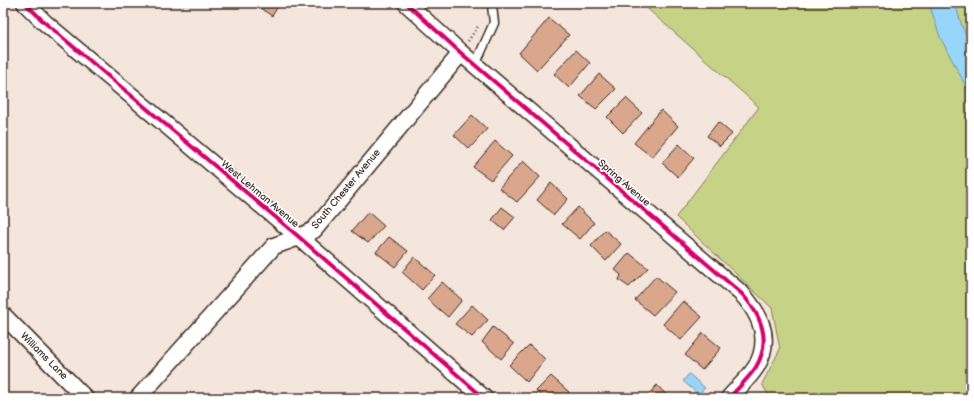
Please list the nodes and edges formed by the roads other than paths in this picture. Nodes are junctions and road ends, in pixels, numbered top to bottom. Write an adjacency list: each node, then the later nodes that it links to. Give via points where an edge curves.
1 (25, 3): 6 (street, West Lehman Avenue, via 44,22)
2 (406, 3): 4 (street, Spring Avenue)
3 (491, 4): 5 (lane, via 494,23)
4 (461, 53): 5 (street, Spring Avenue); 6 (street, South Chester Avenue, via 314,230)
5 (475, 65): 11 (street, Spring Avenue, via 751,304 763,331 764,344 755,368)
6 (299, 237): 9 (street, South Chester Avenue, via 274,246); 10 (street, West Lehman Avenue)
7 (3, 315): 8 (street, Williams Lane)
8 (85, 398)
9 (138, 398)
10 (484, 398)
11 (729, 398)

